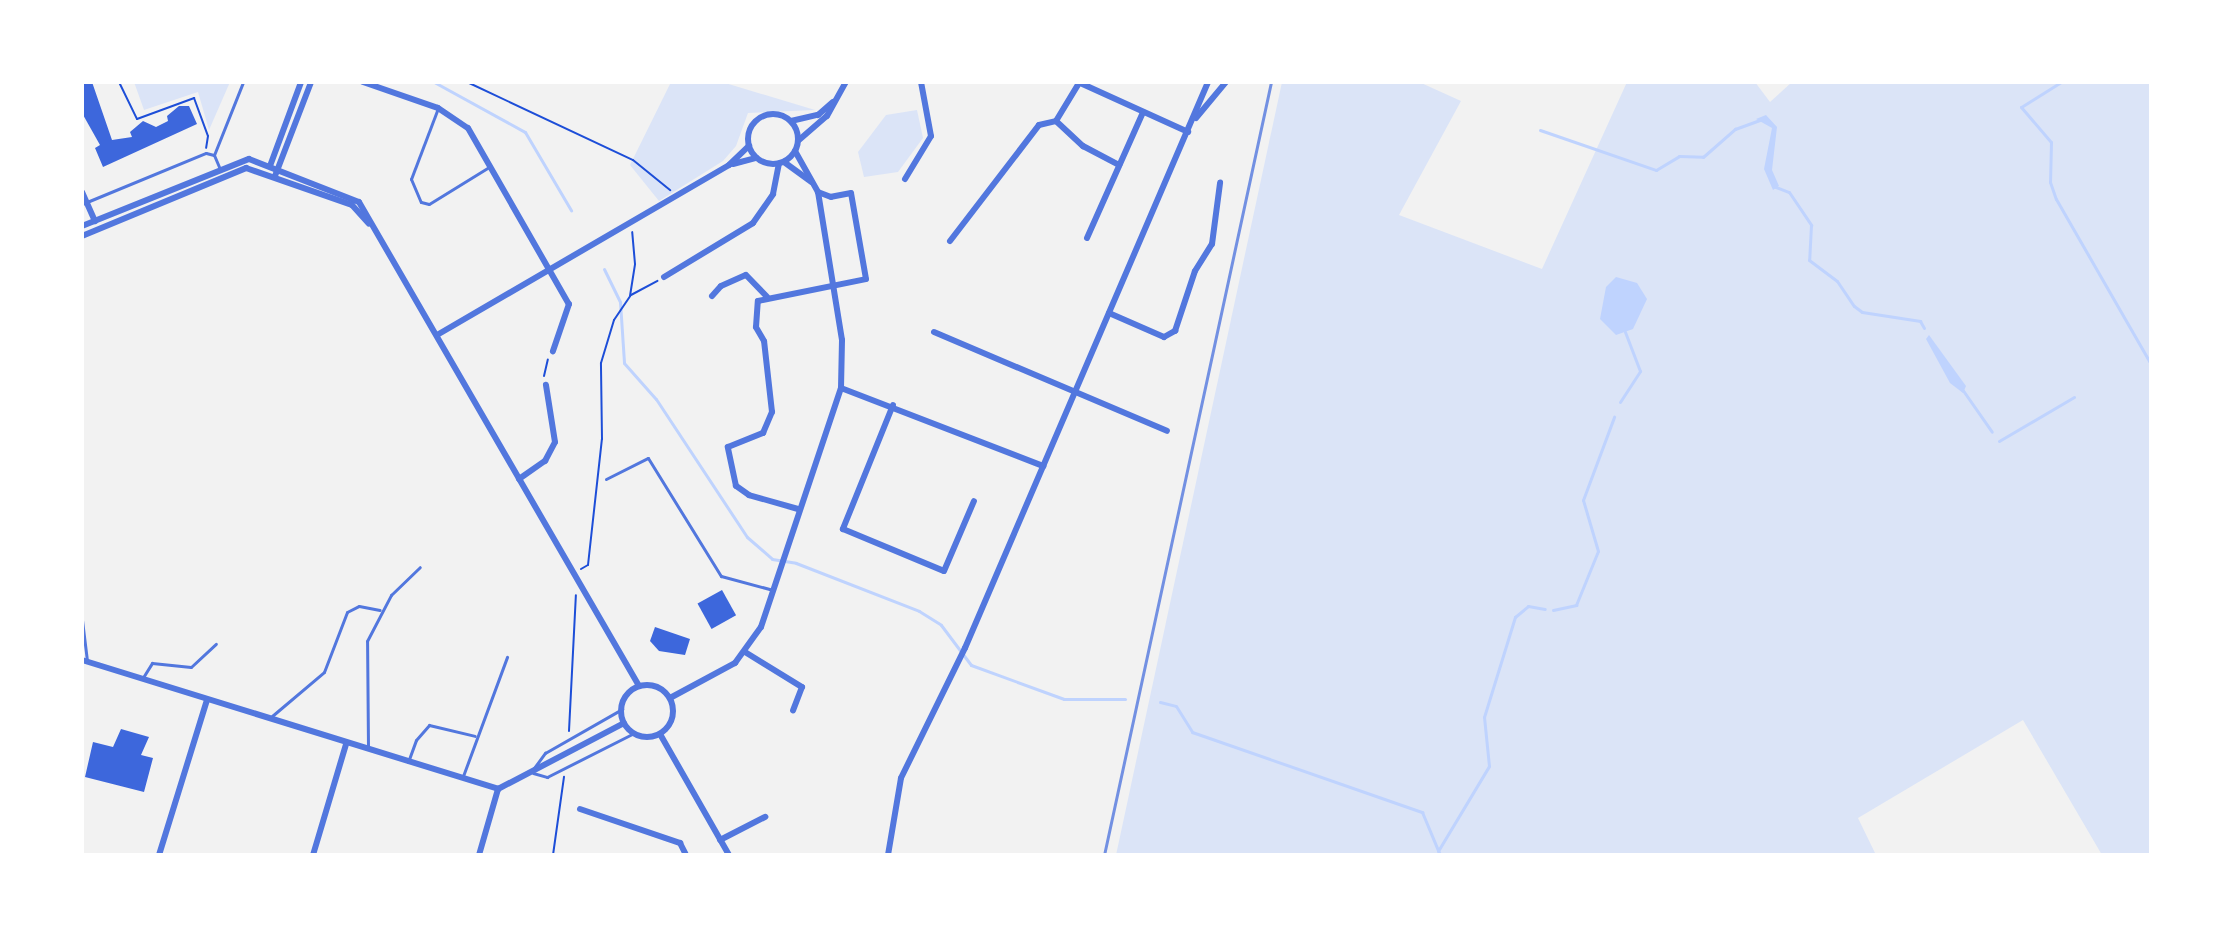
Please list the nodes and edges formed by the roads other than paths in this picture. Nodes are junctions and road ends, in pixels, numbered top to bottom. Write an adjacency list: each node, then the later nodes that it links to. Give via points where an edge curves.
1 (243, 82): 19 (lane)
2 (301, 82): 22 (street)
3 (311, 82): 27 (street)
4 (363, 82): 11 (street)
5 (846, 82): 10 (street)
6 (921, 82): 30 (street, via 931,136)
7 (1208, 82): 15 (street)
8 (1226, 82): 15 (street)
9 (1078, 83): 12 (street); 14 (street)
10 (835, 100): 13 (street, via 818,115); 16 (street, via 822,122)
11 (438, 108): 25 (street, via 468,128); 25 (lane, via 411,179 421,202 429,204)
12 (1143, 112): 15 (street); 24 (street)
13 (791, 121): 16 (street); 17 (street, via 778,114 758,119 749,132)
14 (1056, 121): 24 (street, via 1083,146); 41 (street, via 1039,125)
15 (1188, 132): 47 (street)
16 (799, 140): 18 (street)
17 (749, 146): 20 (street); 23 (street)
18 (795, 151): 21 (street); 32 (street)
19 (214, 155): 26 (lane); 35 (lane, via 206,153)
20 (756, 158): 21 (street); 23 (street)
21 (781, 163): 32 (street); 43 (street, via 773,194 753,223)
22 (271, 165): 26 (street, via 249,159); 27 (street); 28 (street)
23 (729, 165): 42 (street)
24 (1119, 165): 39 (street)
25 (491, 166): 42 (street)
26 (219, 167): 36 (street)
27 (279, 168): 29 (street); 40 (street, via 355,198)
28 (267, 173): 29 (street); 38 (street, via 237,170)
29 (275, 176): 40 (street, via 352,205)
30 (905, 179)
31 (1220, 183): 47 (street, via 1212,244 1195,271 1175,331 1164,337)
32 (815, 184): 34 (street)
33 (82, 192): 35 (street)
34 (818, 192): 44 (street); 44 (street, via 831,197 851,193 866,279)
35 (84, 203): 36 (street)
36 (95, 221): 37 (street)
37 (82, 226)
38 (82, 236)
39 (1087, 238)
40 (381, 239): 49 (street)
41 (950, 241)
42 (550, 269): 49 (street); 50 (street, via 569,304)
43 (664, 277)
44 (832, 286): 46 (street); 52 (street, via 842,340)
45 (712, 296): 46 (street, via 746,275)
46 (767, 297): 60 (street, via 754,312 764,341 772,412 763,433 728,447 728,468 736,486 749,495)
47 (1109, 313): 53 (street)
48 (934, 332): 53 (street)
49 (437, 335): 57 (street)
50 (553, 351)
51 (546, 385): 57 (street, via 555,442 545,461)
52 (841, 388): 54 (street); 60 (street)
53 (1075, 390): 55 (street); 56 (street)
54 (893, 405): 56 (street); 59 (street, via 843,529 944,571)
55 (1167, 431)
56 (1043, 466): 94 (street, via 966,645 901,778)
57 (519, 479): 70 (street)
58 (606, 479): 62 (lane, via 648,458 721,576)
59 (974, 501)
60 (798, 509): 62 (street)
61 (420, 567): 63 (lane, via 399,583)
62 (773, 590): 66 (street, via 761,627)
63 (380, 610): 75 (lane, via 351,608 324,672); 81 (lane, via 364,658)
64 (82, 620): 68 (lane)
65 (216, 644): 69 (lane, via 191,667 152,663)
66 (745, 652): 71 (street); 74 (street, via 802,687)
67 (507, 657): 79 (lane)
68 (84, 661): 69 (street)
69 (142, 679): 72 (street)
70 (639, 686): 71 (street, via 660,688); 73 (street, via 627,695)
71 (670, 698): 78 (street, via 671,722)
72 (207, 700): 75 (street); 89 (street)
73 (622, 709): 76 (street); 83 (lane, via 545,753)
74 (793, 710)
75 (269, 719): 80 (street)
76 (624, 723): 77 (street); 83 (street)
77 (634, 733): 78 (street); 83 (lane, via 547,777)
78 (660, 734): 88 (street)
79 (475, 736): 82 (lane, via 429,725 416,740); 84 (lane)
80 (346, 744): 81 (street); 90 (street)
81 (368, 750): 82 (street)
82 (408, 763): 84 (street)
83 (531, 772): 85 (street)
84 (462, 780): 85 (street)
85 (498, 789): 91 (street)
86 (580, 809): 92 (street, via 680,843)
87 (765, 817): 88 (street)
88 (720, 840): 93 (street)
89 (159, 855)
90 (313, 855)
91 (479, 855)
92 (686, 855)
93 (729, 855)
94 (888, 855)

